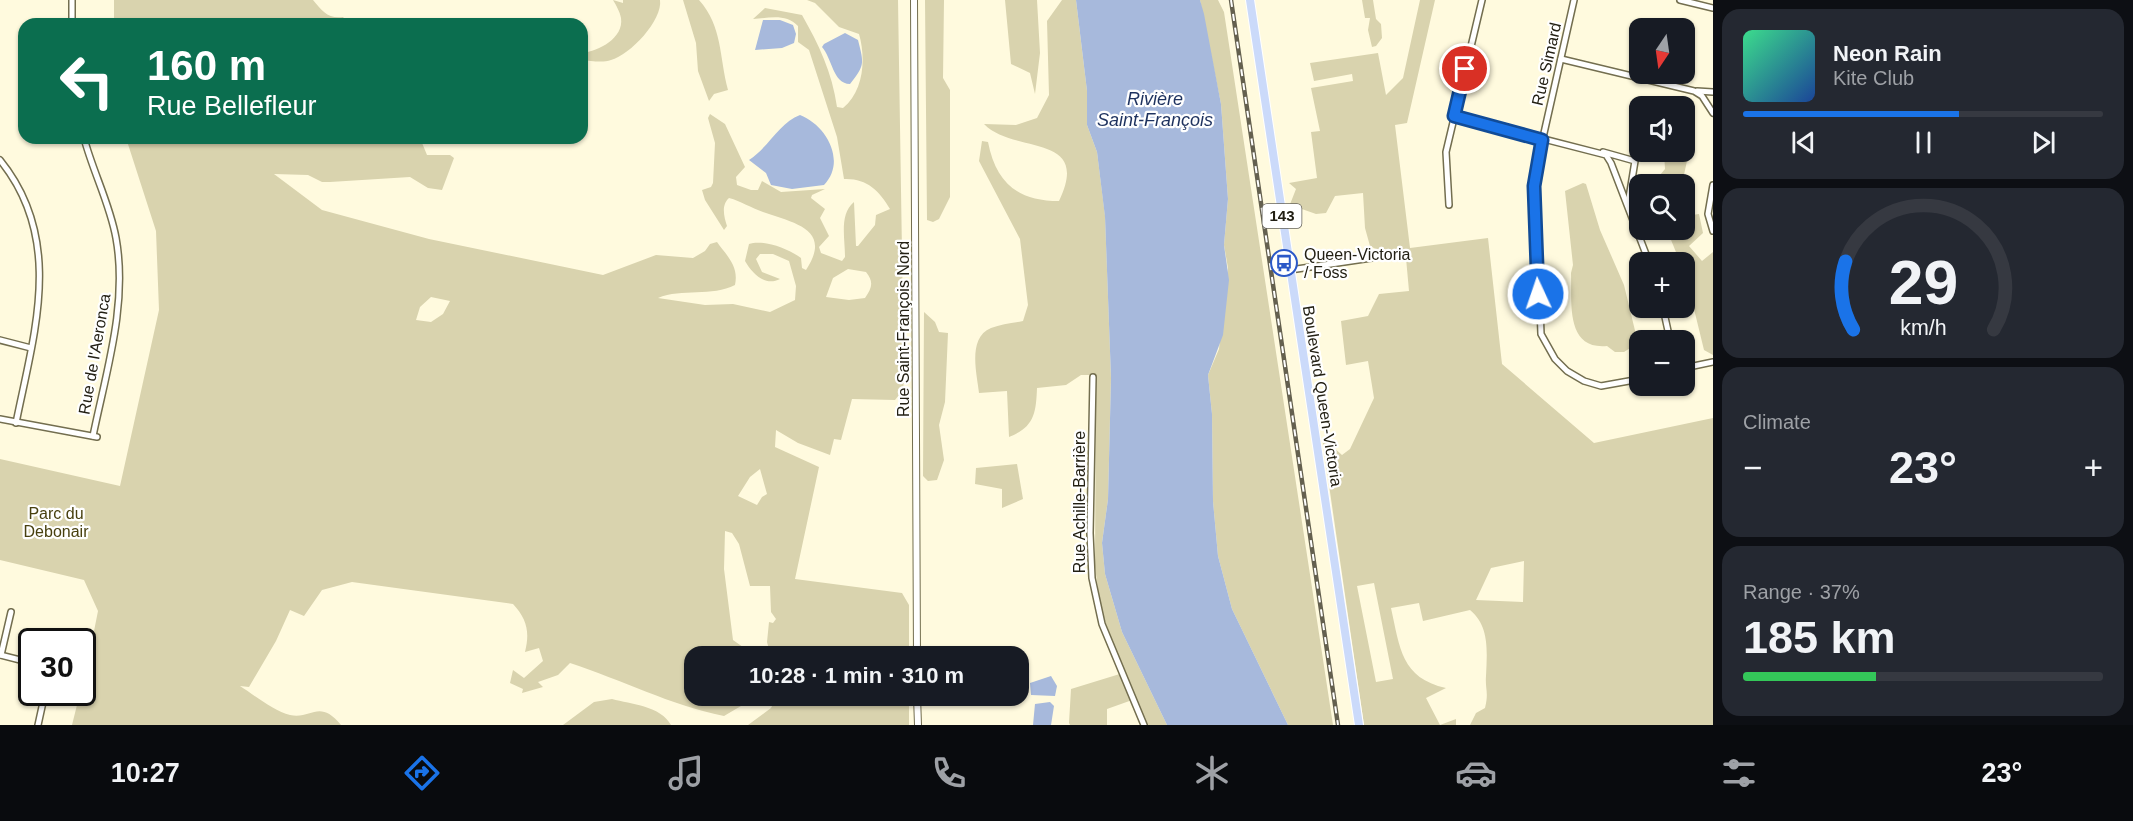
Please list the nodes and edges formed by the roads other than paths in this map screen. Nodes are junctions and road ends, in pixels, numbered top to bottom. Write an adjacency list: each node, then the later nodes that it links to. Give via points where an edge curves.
1 (72, 0): 8 (street)
2 (914, 0): 34 (street, Rue Saint-François Nord)
3 (1250, 0): 24 (main road, Boulevard Queen-Victoria / 143)
4 (1482, 0): 13 (street)
5 (1574, 0): 9 (street, Rue Simard)
6 (1680, 0): 7 (street)
7 (1713, 8)
8 (72, 18)
9 (1561, 59): 10 (street); 14 (street, Rue Simard)
10 (1694, 91): 11 (street); 12 (street)
11 (1713, 92)
12 (1713, 113)
13 (1454, 116): 14 (street); 19 (street, via 1445,158)
14 (1542, 140): 16 (street); 30 (street, Rue Simard, via 1534,186 1541,334 1555,359 1584,381 1601,386)
15 (86, 144): 32 (street, Rue de l'Aeronca, via 111,218 120,276 117,316 95,437)
16 (1602, 152): 20 (street, via 1611,163); 20 (street, via 1635,161)
17 (0, 160): 26 (street, via 26,205 38,248 40,293)
18 (1713, 185): 21 (street, via 1708,214)
19 (1449, 205)
20 (1628, 205): 22 (street)
21 (1713, 231)
22 (1645, 252)
23 (1385, 256): 24 (street)
24 (1290, 270): 42 (main road, Boulevard Queen-Victoria / 143)
25 (0, 340): 26 (street)
26 (31, 348): 32 (street)
27 (1713, 362): 28 (street)
28 (1695, 366)
29 (1094, 377): 41 (street, Rue Achille-Barrière, via 1092,578 1102,624)
30 (1629, 381)
31 (0, 419): 32 (street)
32 (16, 423)
33 (11, 612): 35 (street)
34 (917, 646)
35 (1, 655): 36 (street)
36 (18, 659)
37 (42, 706): 39 (street)
38 (917, 706): 40 (street)
39 (38, 725)
40 (918, 725)
41 (1144, 725)
42 (1359, 725)

